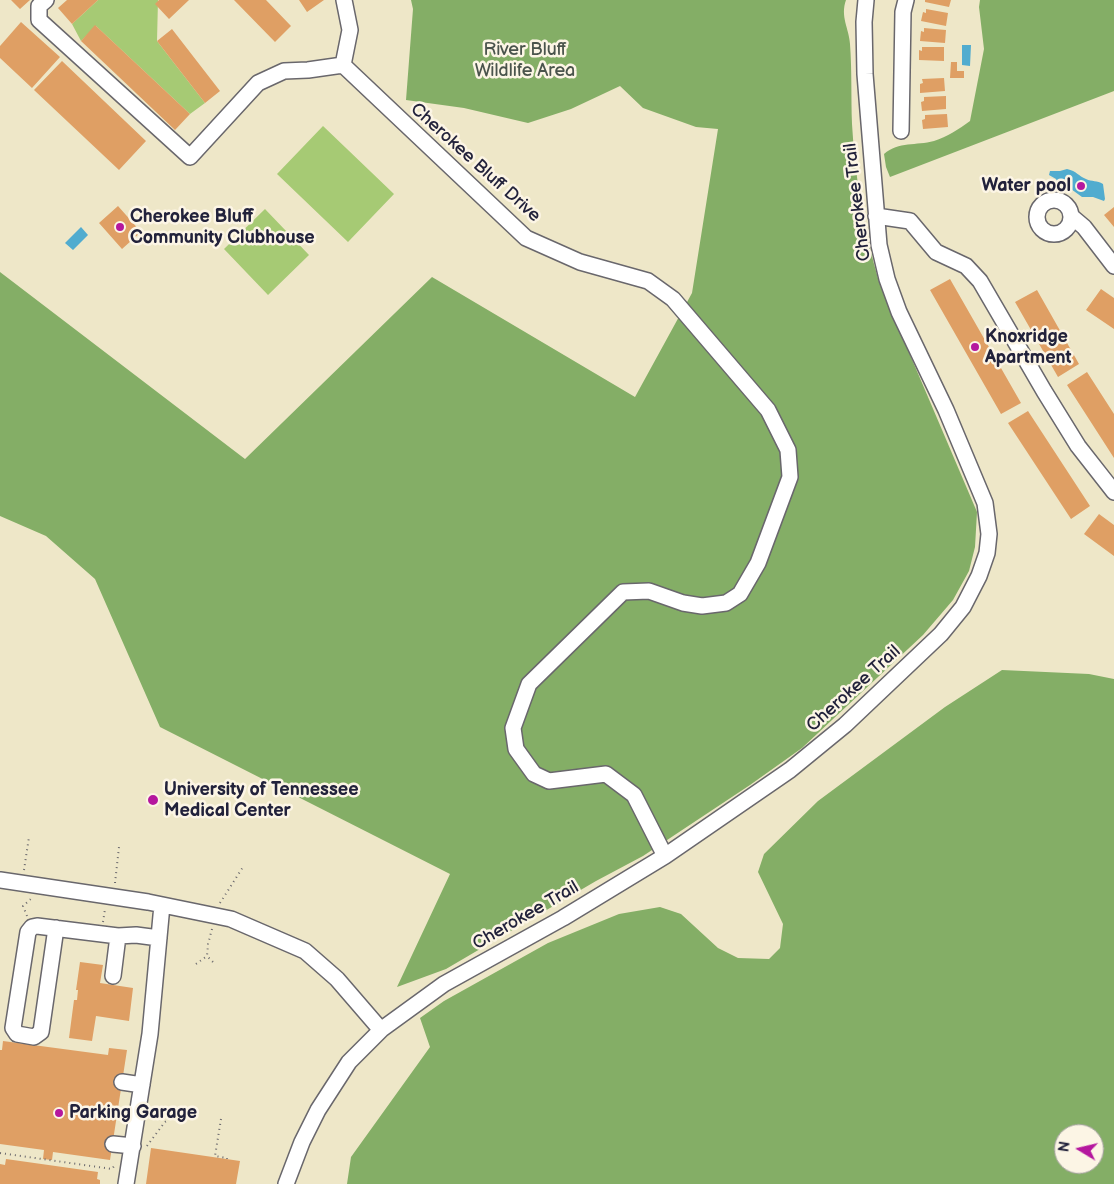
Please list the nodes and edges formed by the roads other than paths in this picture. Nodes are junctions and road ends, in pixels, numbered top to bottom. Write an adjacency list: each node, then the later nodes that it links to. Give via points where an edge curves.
1 (46, 0): 5 (street, via 39,6 39,20 190,157 258,83 284,71)
2 (344, 0): 5 (street, via 350,30)
3 (866, 0): 7 (street, Cherokee Trail, via 865,74)
4 (906, 0): 6 (street, via 903,12)
5 (343, 65): 11 (street, Cherokee Bluff Drive, via 526,238 580,262 648,281 673,299 768,410 788,450 790,478 758,563 740,594 726,603 702,606 649,591 623,592 529,684 514,728 516,749 534,774 549,781 606,774 634,795)
6 (901, 132)
7 (876, 216): 10 (street, via 910,222 936,252 966,266 975,276 1078,446); 11 (street, Cherokee Trail, via 885,271 899,312 985,502 989,534 987,553 963,607 941,634 845,725 790,770)
8 (1071, 216): 9 (street)
9 (1114, 266)
10 (1114, 492)
11 (665, 856): 18 (street, Cherokee Trail, via 563,918 444,984)
12 (0, 880): 13 (street)
13 (162, 905): 16 (street); 18 (street, via 231,919 305,952 337,979)
14 (56, 928): 14 (street, via 41,1032 34,1037 17,1034 13,1028 28,932 37,926); 15 (street)
15 (118, 936): 16 (street, via 137,944); 17 (street)
16 (158, 942): 20 (street)
17 (112, 976)
18 (381, 1030): 24 (street, Cherokee Trail, via 349,1062 318,1110)
19 (122, 1082): 20 (street)
20 (142, 1085): 22 (street)
21 (112, 1144): 22 (street)
22 (132, 1152): 23 (street)
23 (126, 1184)
24 (286, 1184)

